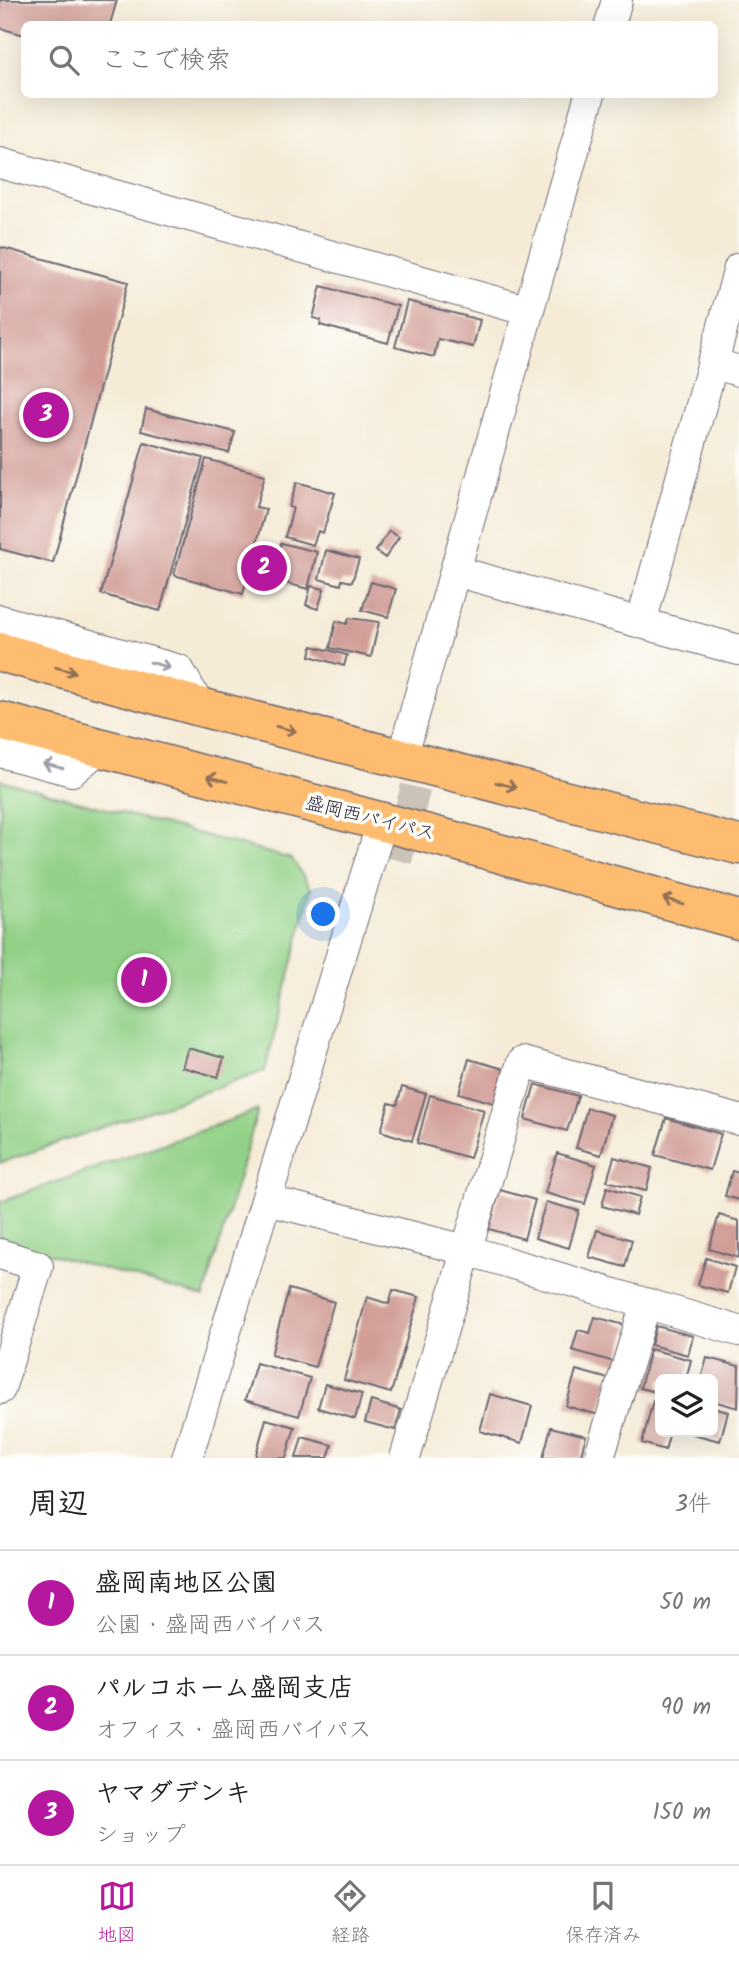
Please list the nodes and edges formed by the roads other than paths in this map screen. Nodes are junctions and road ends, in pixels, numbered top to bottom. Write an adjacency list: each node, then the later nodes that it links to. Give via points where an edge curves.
1 (617, 0): 2 (street)
2 (611, 21)
3 (589, 98): 6 (street)
4 (0, 163): 6 (street)
5 (739, 268): 7 (street)
6 (528, 311): 8 (street)
7 (726, 367): 10 (street)
8 (455, 571): 10 (street); 17 (street)
9 (0, 620): 13 (street, one-way to 13, via 179,670)
10 (641, 623): 11 (street)
11 (739, 650)
12 (0, 652): 13 (highway, one-way to 13)
13 (200, 707): 17 (highway, one-way to 17)
14 (0, 721): 15 (highway, 盛岡西バイパス)
15 (100, 748): 16 (street, one-way to 16, via 72,771); 18 (highway, 盛岡西バイパス, one-way to 15)
16 (0, 752)
17 (402, 758): 19 (highway, one-way to 19)
18 (382, 822): 20 (highway, 盛岡西バイパス, one-way to 18); 22 (street)
19 (739, 845)
20 (739, 920)
21 (739, 1120): 23 (street, via 522,1062)
22 (266, 1199): 23 (street); 28 (street)
23 (466, 1251): 25 (street); 29 (street)
24 (0, 1254): 27 (street, via 38,1266)
25 (646, 1303): 26 (street); 30 (street)
26 (739, 1331)
27 (0, 1389)
28 (187, 1458)
29 (405, 1458)
30 (600, 1458)

